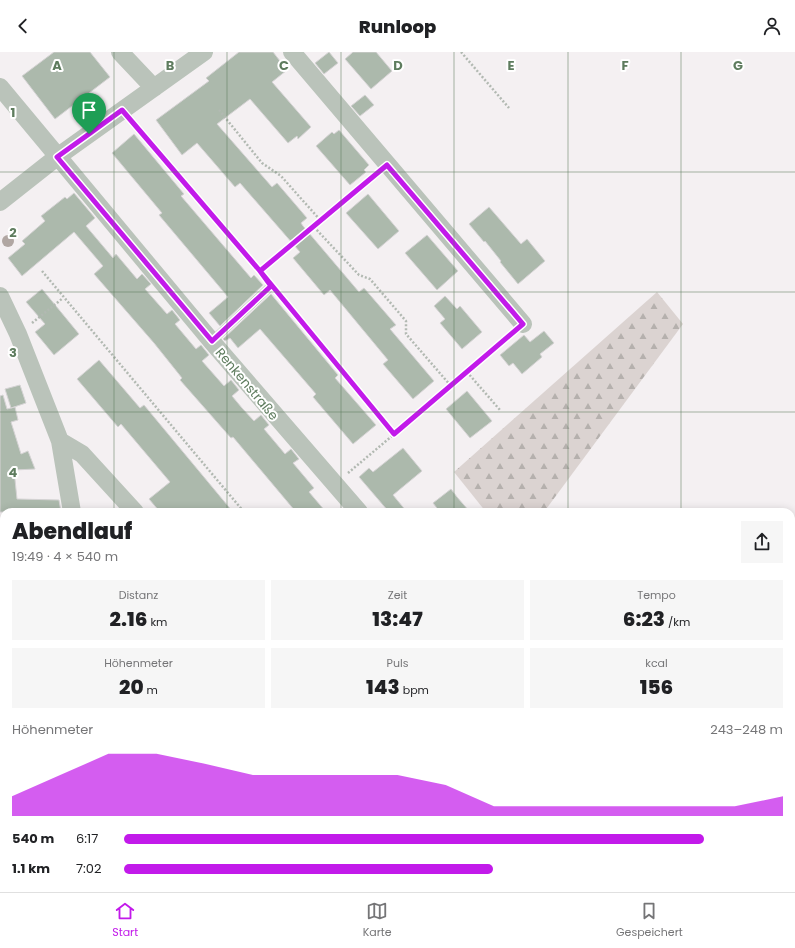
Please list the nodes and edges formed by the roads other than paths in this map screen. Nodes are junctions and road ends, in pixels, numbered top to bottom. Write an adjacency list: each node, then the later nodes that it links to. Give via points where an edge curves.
1 (120, 52): 5 (street)
2 (204, 52): 5 (street)
3 (292, 52): 10 (street)
4 (0, 87): 6 (street, Renkenstraße)
5 (154, 88): 6 (street)
6 (57, 157): 7 (street); 11 (street, Renkenstraße)
7 (0, 202)
8 (271, 286): 11 (lane)
9 (0, 296): 12 (street, via 18,334)
10 (523, 324)
11 (212, 341): 15 (street, Renkenstraße)
12 (60, 441): 13 (street); 14 (street, via 82,454)
13 (71, 508)
14 (131, 508)
15 (355, 508)

